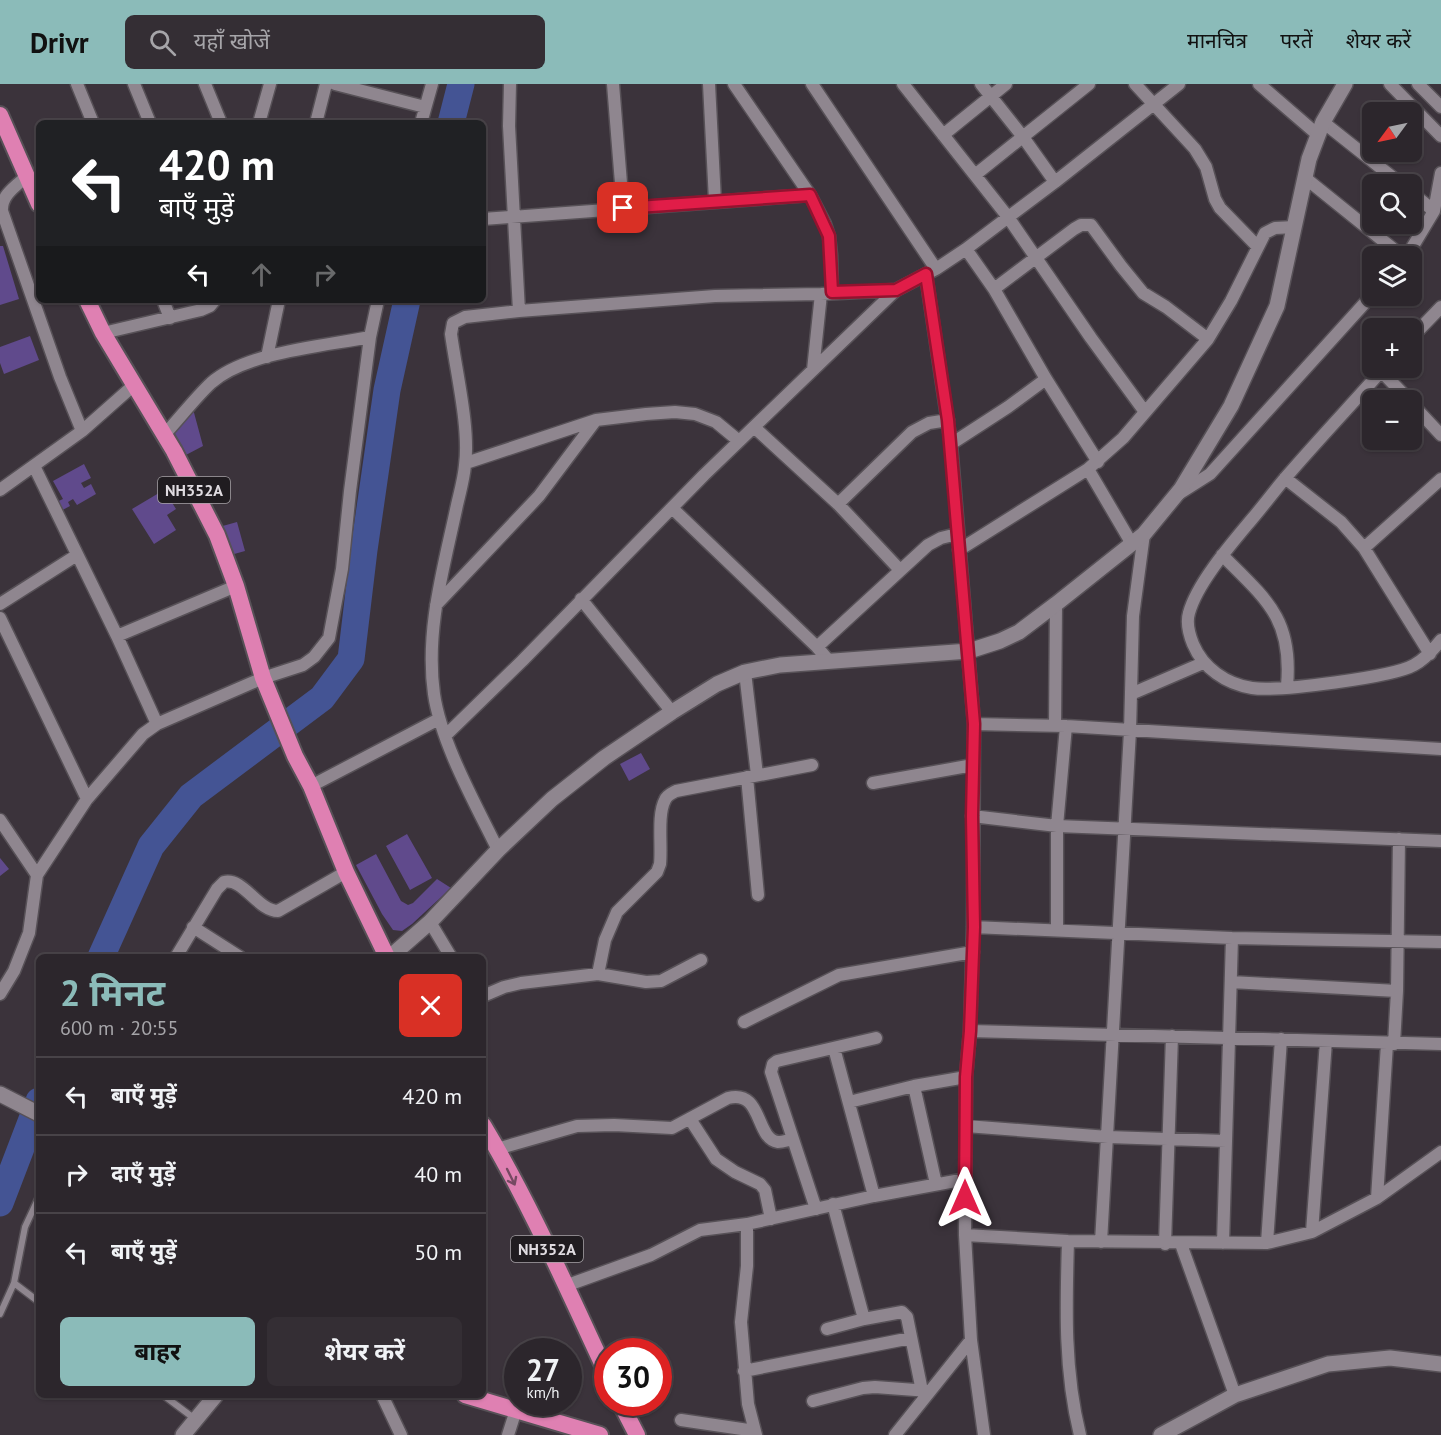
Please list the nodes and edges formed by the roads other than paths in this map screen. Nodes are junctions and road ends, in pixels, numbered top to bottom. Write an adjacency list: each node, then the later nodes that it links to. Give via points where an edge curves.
1 (77, 84): 27 (street)
2 (134, 84): 28 (street)
3 (205, 84): 29 (street)
4 (270, 84): 30 (street)
5 (326, 84): 31 (street)
6 (335, 84): 25 (street)
7 (432, 84): 25 (street)
8 (510, 84): 50 (street)
9 (614, 84): 48 (street)
10 (709, 84): 46 (street)
11 (734, 84): 44 (street)
12 (812, 84): 59 (street)
13 (903, 84): 35 (street)
14 (981, 84): 23 (street)
15 (1006, 84): 23 (street)
16 (1089, 84): 37 (street)
17 (1135, 84): 24 (street)
18 (1179, 84): 24 (street)
19 (1259, 84): 34 (street)
20 (1345, 84): 34 (street)
21 (1390, 84): 36 (street)
22 (1418, 84): 26 (street)
23 (991, 96): 35 (street); 37 (street)
24 (1153, 106): 43 (street); 54 (street, via 1195,149 1206,167 1220,208)
25 (425, 107): 32 (street)
26 (1441, 107)
27 (92, 120)
28 (149, 120)
29 (220, 120)
30 (260, 120)
31 (317, 120)
32 (422, 120)
33 (2, 124): 41 (highway)
34 (1321, 129): 39 (street); 42 (street)
35 (943, 135): 40 (street)
36 (1441, 136)
37 (1023, 137): 40 (street); 43 (street)
38 (1441, 173): 49 (street)
39 (1386, 174)
40 (975, 175): 51 (street)
41 (27, 176): 45 (highway); 88 (street, via 5,196 2,211)
42 (1304, 177): 53 (street); 55 (street)
43 (1055, 182): 51 (street)
44 (810, 195): 46 (street); 62 (street, via 829,236)
45 (36, 197)
46 (715, 201): 48 (street)
47 (1422, 201): 49 (street)
48 (623, 208): 50 (street)
49 (1434, 211): 56 (street)
50 (514, 217): 52 (street); 70 (street)
51 (1008, 217): 57 (street); 58 (street)
52 (486, 219)
53 (1295, 227): 54 (street, via 1269,229); 99 (street, via 1277,306 1231,406)
54 (1257, 246): 75 (street)
55 (1390, 246)
56 (1413, 246)
57 (966, 249): 59 (street); 61 (street)
58 (1037, 258): 61 (street); 75 (street, via 1074,229 1091,225 1143,293); 83 (street)
59 (931, 272): 60 (street); 86 (street)
60 (896, 290): 62 (street); 77 (street)
61 (994, 290): 80 (street)
62 (826, 293): 70 (street, via 715,296); 77 (street)
63 (88, 303): 73 (highway, NH352A)
64 (164, 303): 71 (street)
65 (212, 303): 71 (street)
66 (278, 303): 76 (street)
67 (377, 303): 74 (street)
68 (1362, 306): 99 (street, via 1210,474)
69 (1441, 307): 72 (street)
70 (519, 311): 93 (street, via 465,318 451,327)
71 (170, 318): 73 (street)
72 (1422, 327)
73 (103, 333): 81 (highway, NH352A)
74 (370, 337): 76 (street); 124 (street, via 342,569 329,638 303,664)
75 (1208, 339): 83 (street)
76 (267, 357): 89 (street, via 234,369 212,383)
77 (813, 370): 87 (street)
78 (1375, 378): 96 (street)
79 (1390, 378): 82 (street)
80 (1046, 379): 92 (street); 95 (street)
81 (134, 385): 88 (street); 89 (highway, NH352A)
82 (1400, 390)
83 (1145, 412): 95 (street)
84 (1422, 415): 90 (street)
85 (596, 420): 91 (street, via 675,412 695,414 716,423); 93 (street); 114 (street, via 539,496)
86 (948, 420): 92 (street); 100 (street, via 929,423 912,432)
87 (754, 427): 91 (street); 100 (street)
88 (82, 431): 94 (street)
89 (165, 435): 110 (highway, NH352A, via 216,535)
90 (1441, 435)
91 (740, 441): 101 (street)
92 (951, 444): 102 (street)
93 (466, 464): 114 (street)
94 (34, 466): 98 (street); 107 (street)
95 (1093, 466): 104 (street); 106 (street)
96 (1285, 478): 105 (street, via 1341,522); 108 (street)
97 (1441, 479): 105 (street)
98 (0, 490)
99 (1177, 495): 103 (street)
100 (838, 504): 109 (street)
101 (672, 508): 111 (street); 118 (street)
102 (957, 534): 106 (street); 109 (street, via 934,541)
103 (1144, 534): 104 (street); 126 (street, via 1133,616)
104 (1132, 544): 113 (street)
105 (1364, 548): 120 (street)
106 (959, 550): 119 (street)
107 (77, 555): 112 (street); 116 (street)
108 (1222, 555): 122 (street, via 1188,615 1188,633); 125 (street, via 1278,617 1286,638)
109 (900, 570): 118 (street)
110 (236, 586): 116 (street); 124 (highway, NH352A)
111 (581, 599): 127 (street); 133 (street)
112 (0, 604)
113 (1056, 604): 119 (street, via 1019,632); 131 (street)
114 (435, 606): 128 (street, via 431,654)
115 (0, 618): 140 (street)
116 (117, 636): 129 (street)
117 (1441, 640): 120 (street)
118 (817, 647): 121 (street)
119 (969, 651): 121 (street); 130 (street)
120 (1430, 654): 125 (street, via 1402,670)
121 (829, 662): 123 (street)
122 (1203, 663): 125 (street, via 1222,678 1253,688); 126 (street)
123 (745, 672): 127 (street); 137 (street)
124 (263, 678): 129 (street); 139 (highway, NH352A)
125 (1287, 686)
126 (1131, 694): 132 (street)
127 (672, 712): 147 (street, via 552,799)
128 (440, 719): 133 (street); 139 (street)
129 (157, 724): 140 (street, via 143,734)
130 (974, 724): 131 (street); 136 (street)
131 (1060, 726): 132 (street); 143 (street)
132 (1130, 731): 134 (street); 144 (street)
133 (446, 735): 147 (street)
134 (1441, 749)
135 (813, 765): 137 (street)
136 (973, 765): 138 (street); 141 (street)
137 (752, 776): 150 (street); 166 (street, via 676,791 665,799 657,872 617,912 605,940)
138 (873, 783)
139 (311, 786): 148 (highway, NH352A)
140 (87, 799): 149 (street)
141 (972, 816): 143 (street); 153 (street)
142 (0, 820): 149 (street)
143 (1057, 826): 144 (street); 154 (street)
144 (1124, 829): 145 (street); 155 (street)
145 (1399, 839): 146 (street); 157 (street)
146 (1441, 841)
147 (498, 850): 151 (street)
148 (346, 872): 152 (street, via 279,911 268,909 234,882 224,882); 162 (highway, NH352A)
149 (37, 874): 169 (street, via 29,933)
150 (758, 895)
151 (430, 922): 163 (street); 164 (street)
152 (193, 927): 160 (street); 161 (street)
153 (974, 927): 154 (street); 159 (street)
154 (1057, 930): 155 (street)
155 (1119, 934): 156 (street); 173 (street)
156 (1232, 938): 157 (street); 167 (street)
157 (1397, 940): 158 (street); 168 (street)
158 (1441, 942)
159 (973, 952): 171 (street, via 839,975); 172 (street)
160 (178, 954)
161 (235, 954)
162 (387, 954)
163 (392, 954)
164 (449, 954)
165 (701, 960): 166 (street, via 661,981)
166 (598, 974): 170 (street, via 520,983)
167 (1231, 982): 168 (street); 176 (street)
168 (1397, 992): 179 (street)
169 (0, 994)
170 (486, 995)
171 (744, 1022)
172 (970, 1031): 173 (street); 182 (street)
173 (1112, 1035): 174 (street); 190 (street)
174 (1172, 1036): 176 (street); 191 (street)
175 (876, 1038): 181 (street)
176 (1229, 1039): 177 (street); 193 (street)
177 (1281, 1039): 178 (street); 210 (street)
178 (1326, 1041): 179 (street); 205 (street)
179 (1391, 1044): 180 (street); 199 (street)
180 (1441, 1044)
181 (834, 1048): 185 (street); 192 (street, via 777,1061 771,1068)
182 (966, 1077): 183 (street); 188 (street)
183 (914, 1086): 185 (street); 197 (street)
184 (4, 1095): 186 (street)
185 (849, 1102): 198 (street)
186 (36, 1111)
187 (690, 1119): 192 (street, via 728,1098 742,1097 754,1109 769,1137 780,1142); 194 (street, via 664,1128 577,1126); 203 (street, via 716,1159 765,1190)
188 (966, 1126): 190 (street); 196 (street)
189 (486, 1130): 194 (highway, NH352A)
190 (1108, 1137): 191 (street); 208 (street)
191 (1169, 1138): 193 (street); 211 (street)
192 (793, 1139): 202 (street)
193 (1226, 1141): 209 (street)
194 (497, 1149): 214 (highway, NH352A, one-way to 214)
195 (1441, 1152): 199 (street)
196 (966, 1179): 197 (street); 206 (street)
197 (936, 1184): 198 (street)
198 (873, 1196): 201 (street)
199 (1377, 1198): 205 (street)
200 (36, 1203): 213 (lane, via 25,1227)
201 (834, 1204): 202 (street); 217 (street)
202 (816, 1209): 203 (street)
203 (771, 1219): 204 (street)
204 (747, 1224): 214 (street, via 700,1230 651,1256); 223 (street, via 741,1322)
205 (1312, 1232): 210 (street)
206 (965, 1235): 207 (street); 220 (street)
207 (1068, 1241): 208 (street); 245 (street, via 1066,1329 1069,1376)
208 (1101, 1242): 211 (street)
209 (1223, 1243): 210 (street); 212 (street)
210 (1267, 1243)
211 (1165, 1244): 212 (street)
212 (1180, 1244): 225 (street)
213 (14, 1283): 215 (lane); 216 (lane)
214 (565, 1286): 221 (highway, NH352A)
215 (36, 1300)
216 (0, 1314)
217 (864, 1319): 218 (street); 219 (street, via 902,1312 907,1317)
218 (827, 1329)
219 (911, 1338): 223 (street); 224 (street)
220 (971, 1340): 224 (street); 244 (street)
221 (594, 1347)
222 (1441, 1364): 225 (street, via 1390,1358 1328,1364)
223 (744, 1371): 237 (street)
224 (926, 1391): 230 (street, via 875,1387); 243 (street)
225 (1235, 1395): 246 (street)
226 (167, 1398): 235 (lane)
227 (213, 1398): 235 (street)
228 (383, 1398): 239 (street)
229 (479, 1398): 231 (highway)
230 (813, 1401)
231 (504, 1403)
232 (514, 1416): 240 (street)
233 (546, 1416): 241 (highway)
234 (627, 1416): 242 (highway)
235 (195, 1419): 238 (street)
236 (681, 1420): 237 (street)
237 (755, 1433)
238 (183, 1435)
239 (401, 1435)
240 (508, 1435)
241 (600, 1435)
242 (637, 1435)
243 (895, 1435)
244 (984, 1435)
245 (1080, 1435)
246 (1161, 1435)

